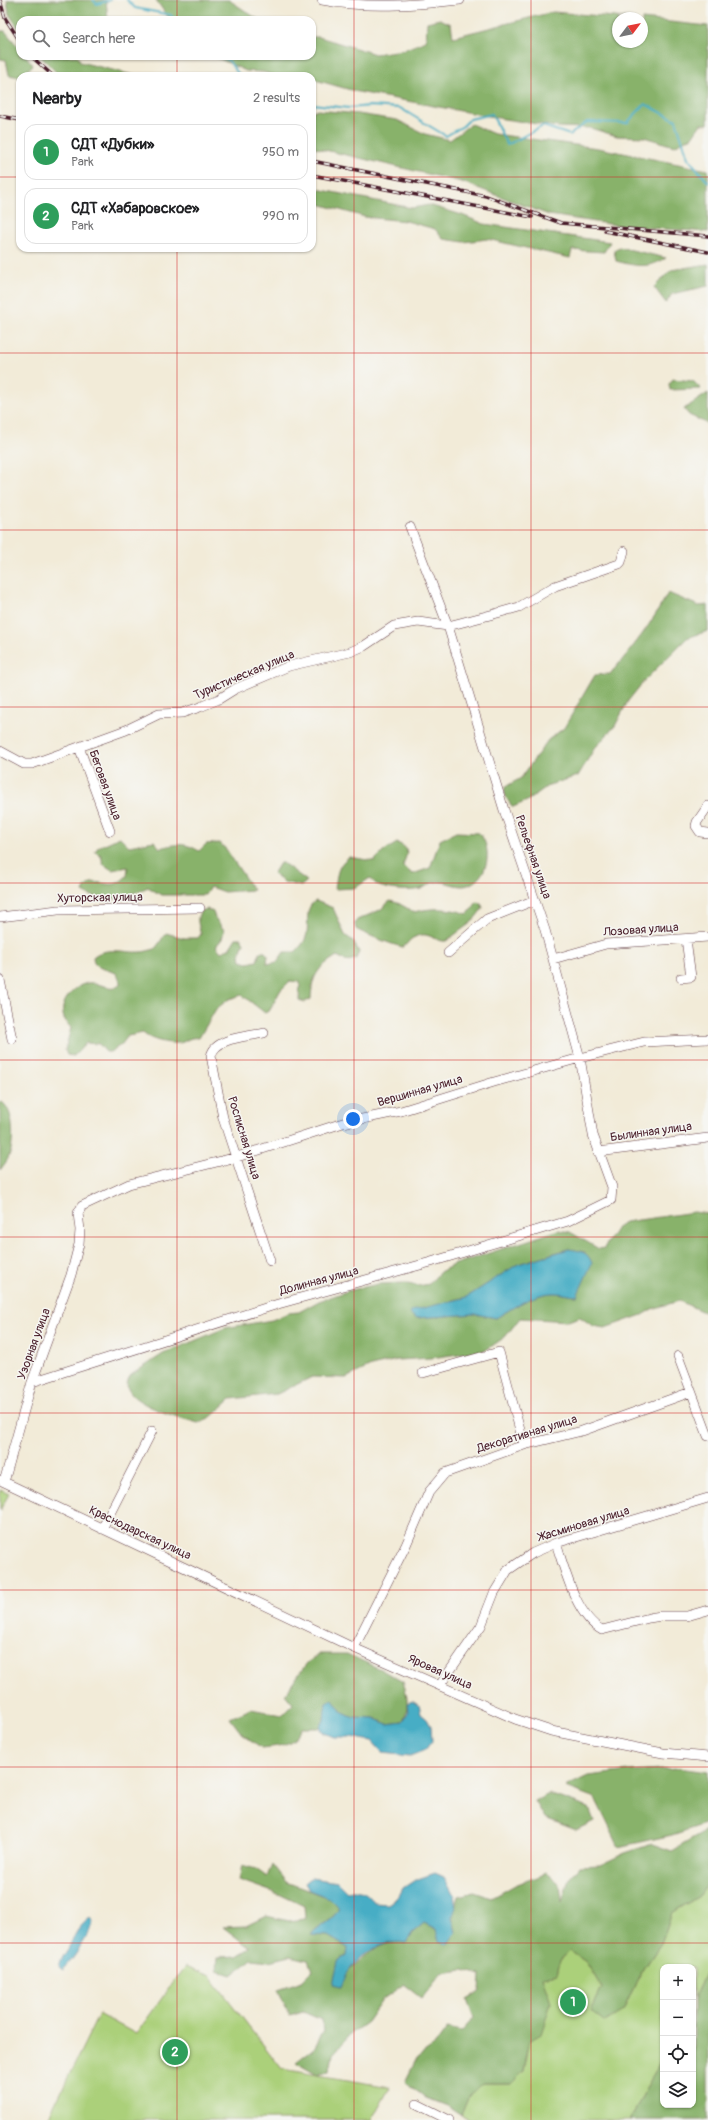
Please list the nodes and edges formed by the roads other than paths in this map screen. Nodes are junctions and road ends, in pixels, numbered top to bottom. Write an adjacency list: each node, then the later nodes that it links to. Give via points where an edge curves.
1 (322, 0): 2 (street, via 376,6)
2 (460, 0)
3 (410, 527): 5 (street, Рельефная улица)
4 (624, 551): 5 (street, Туристическая улица, via 619,564 555,586 519,607)
5 (448, 626): 6 (street, Туристическая улица, via 418,622 394,626 350,652 289,666 200,707 182,713 159,714 126,730); 11 (street, Рельефная улица, via 504,810)
6 (79, 747): 7 (street, Туристическая улица, via 27,765); 9 (street, Беговая улица)
7 (0, 751)
8 (708, 806): 10 (street, via 696,826 700,832)
9 (110, 831)
10 (708, 833)
11 (535, 900): 16 (street, via 487,919); 17 (street, Рельефная улица)
12 (200, 908): 13 (street, Хуторская улица, via 58,910)
13 (0, 917)
14 (708, 937): 15 (street, Лозовая улица)
15 (686, 939): 17 (street, Лозовая улица, via 606,944); 18 (street, via 691,977)
16 (448, 953)
17 (553, 959): 23 (street, Рельефная улица)
18 (681, 978)
19 (0, 980): 21 (street)
20 (264, 1033): 26 (street, Росписная улица, via 222,1043 212,1051 220,1107)
21 (12, 1038)
22 (708, 1039): 23 (street, Вершинная улица, via 644,1042)
23 (580, 1058): 25 (street, Рельефная улица); 26 (street, Вершинная улица, via 400,1111 343,1123)
24 (708, 1138): 25 (street, Былинная улица)
25 (598, 1152): 27 (street, Рельефная улица, via 612,1187)
26 (237, 1157): 28 (street, Вершинная улица, via 129,1184 82,1206); 29 (street, Росписная улица)
27 (611, 1200): 32 (street, Долинная улица, via 561,1223 278,1304)
28 (78, 1213): 32 (street, Узорная улица, via 79,1244 71,1275)
29 (270, 1261)
30 (678, 1356): 33 (street)
31 (423, 1373): 36 (street, via 499,1352)
32 (32, 1382): 37 (street, Узорная улица)
33 (691, 1392): 35 (street); 36 (street, Декоративная улица, via 582,1431)
34 (152, 1431): 39 (street)
35 (708, 1436)
36 (524, 1445): 43 (street, Декоративная улица, via 449,1471 437,1481 429,1492 406,1545)
37 (2, 1481): 39 (street, Краснодарская улица)
38 (708, 1498): 40 (street, Жасминовая улица)
39 (102, 1529): 41 (street, Краснодарская улица)
40 (556, 1543): 42 (street, via 569,1583 589,1620 602,1630 649,1618 687,1616); 44 (street, Жасминовая улица, via 534,1553 508,1570 494,1593 481,1626)
41 (269, 1608): 43 (street, Яровая улица)
42 (708, 1610)
43 (354, 1648): 44 (street, Яровая улица)
44 (440, 1685): 45 (street, Яровая улица, via 515,1719 551,1731)
45 (708, 1758)
46 (416, 2104): 47 (street)
47 (450, 2120)

